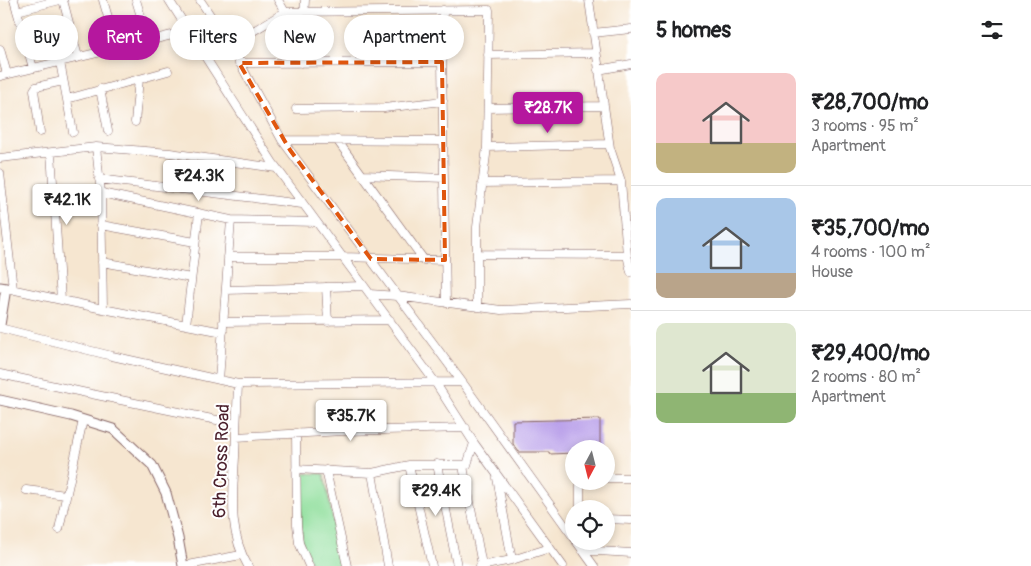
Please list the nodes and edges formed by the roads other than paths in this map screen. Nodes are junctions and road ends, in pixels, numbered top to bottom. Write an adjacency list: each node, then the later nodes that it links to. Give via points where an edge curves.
1 (14, 0): 11 (street)
2 (61, 0): 11 (street); 15 (street)
3 (103, 0): 16 (street)
4 (136, 0): 17 (street)
5 (169, 0): 18 (street)
6 (200, 0): 19 (street)
7 (278, 0): 12 (street)
8 (305, 0): 13 (street)
9 (589, 0): 22 (street)
10 (443, 10): 13 (street); 24 (street, via 489,10); 33 (street)
11 (17, 11): 14 (street)
12 (285, 12): 13 (street); 21 (street)
13 (305, 12): 35 (street)
14 (18, 15)
15 (66, 15)
16 (107, 15)
17 (140, 15)
18 (179, 15)
19 (210, 15)
20 (631, 29): 22 (street)
21 (255, 30)
22 (593, 33): 25 (street)
23 (0, 49): 40 (street)
24 (488, 54): 25 (street); 47 (street)
25 (595, 54): 38 (street)
26 (88, 55): 27 (street)
27 (78, 57)
28 (31, 60): 37 (street)
29 (67, 60): 32 (street)
30 (207, 60): 61 (street)
31 (238, 60): 34 (street)
32 (60, 62): 37 (street); 42 (street)
33 (442, 62): 35 (street); 45 (street)
34 (239, 63): 35 (street); 53 (street)
35 (301, 63)
36 (631, 64): 38 (street)
37 (33, 68): 40 (street)
38 (598, 70): 46 (street)
39 (168, 71): 41 (street)
40 (4, 75)
41 (139, 79): 43 (street); 49 (street)
42 (64, 81): 44 (street); 51 (street, via 34,90)
43 (100, 89): 44 (street); 50 (street)
44 (67, 99): 52 (street)
45 (442, 101): 48 (street, via 384,108); 55 (street)
46 (604, 106): 47 (street); 56 (street)
47 (488, 108): 58 (street)
48 (296, 110)
49 (135, 122)
50 (108, 131)
51 (40, 132)
52 (72, 132)
53 (282, 140): 54 (street); 80 (street)
54 (337, 140): 55 (street); 63 (street)
55 (443, 140): 64 (street)
56 (609, 144): 58 (street); 66 (street)
57 (96, 147): 59 (street); 61 (street); 65 (street)
58 (487, 147): 67 (street)
59 (51, 153): 60 (street); 92 (street)
60 (0, 158)
61 (276, 168): 70 (street)
62 (0, 174): 69 (street)
63 (362, 175): 64 (street); 81 (street)
64 (444, 178): 82 (street)
65 (99, 179): 68 (street); 70 (street)
66 (621, 181): 67 (street); 77 (street)
67 (482, 184): 76 (street)
68 (101, 193): 71 (street); 74 (street)
69 (1, 195): 88 (street)
70 (302, 204): 73 (street)
71 (199, 213): 72 (street); 75 (street)
72 (231, 220): 73 (street); 79 (street)
73 (316, 222): 78 (street)
74 (101, 225): 75 (street); 83 (street)
75 (196, 242): 85 (street)
76 (477, 254): 77 (street); 95 (street)
77 (627, 255): 84 (street)
78 (343, 256): 79 (street); 80 (street); 86 (street)
79 (228, 257): 89 (street)
80 (371, 259): 81 (street); 91 (street)
81 (424, 260): 82 (street)
82 (446, 260): 93 (street)
83 (102, 262): 85 (street); 96 (street)
84 (631, 272)
85 (191, 278): 101 (street)
86 (364, 286): 87 (street); 90 (street)
87 (326, 287): 89 (street); 99 (street)
88 (6, 288): 92 (street); 100 (street)
89 (226, 290): 98 (street)
90 (370, 294): 91 (street); 97 (street)
91 (397, 296): 93 (street); 106 (street)
92 (61, 300): 96 (street)
93 (446, 303): 95 (street)
94 (631, 304): 95 (street, via 501,310)
95 (478, 307)
96 (103, 309): 101 (street)
97 (390, 320): 99 (street); 105 (street)
98 (223, 322): 99 (street); 102 (street)
99 (328, 322)
100 (0, 326): 104 (street)
101 (186, 326): 102 (street)
102 (223, 332): 104 (street)
103 (0, 374): 110 (street)
104 (219, 380): 107 (street)
105 (434, 382): 106 (street); 107 (street); 111 (street)
106 (462, 382): 128 (street)
107 (238, 384): 110 (street, 6th Cross Road)
108 (0, 400): 109 (street)
109 (83, 420): 125 (street); 135 (street, via 113,429 152,465 166,493)
110 (236, 424): 113 (street, 6th Cross Road)
111 (466, 428): 112 (street); 114 (street)
112 (296, 433): 113 (street); 118 (street)
113 (236, 437): 133 (street, 6th Cross Road, via 232,510)
114 (474, 443): 117 (street, via 468,465); 121 (street)
115 (437, 464): 116 (street); 117 (street); 141 (street)
116 (409, 465): 120 (street); 140 (street)
117 (463, 466): 142 (street)
118 (296, 469): 119 (street); 137 (street, via 297,525)
119 (326, 470): 120 (street); 138 (street)
120 (372, 473): 139 (street)
121 (497, 474): 130 (street); 134 (street)
122 (615, 478): 123 (street)
123 (631, 478)
124 (26, 490): 125 (street)
125 (66, 496): 129 (street)
126 (615, 519): 127 (street)
127 (631, 520)
128 (565, 525)
129 (59, 529)
130 (550, 548): 134 (street); 143 (street)
131 (582, 550): 132 (street); 144 (street)
132 (631, 553)
133 (241, 555): 135 (street); 136 (street, 6th Cross Road)
134 (512, 560): 142 (street)
135 (183, 566)
136 (248, 566)
137 (309, 566)
138 (346, 566)
139 (388, 566)
140 (432, 566)
141 (457, 566)
142 (481, 566)
143 (563, 566)
144 (594, 566)

